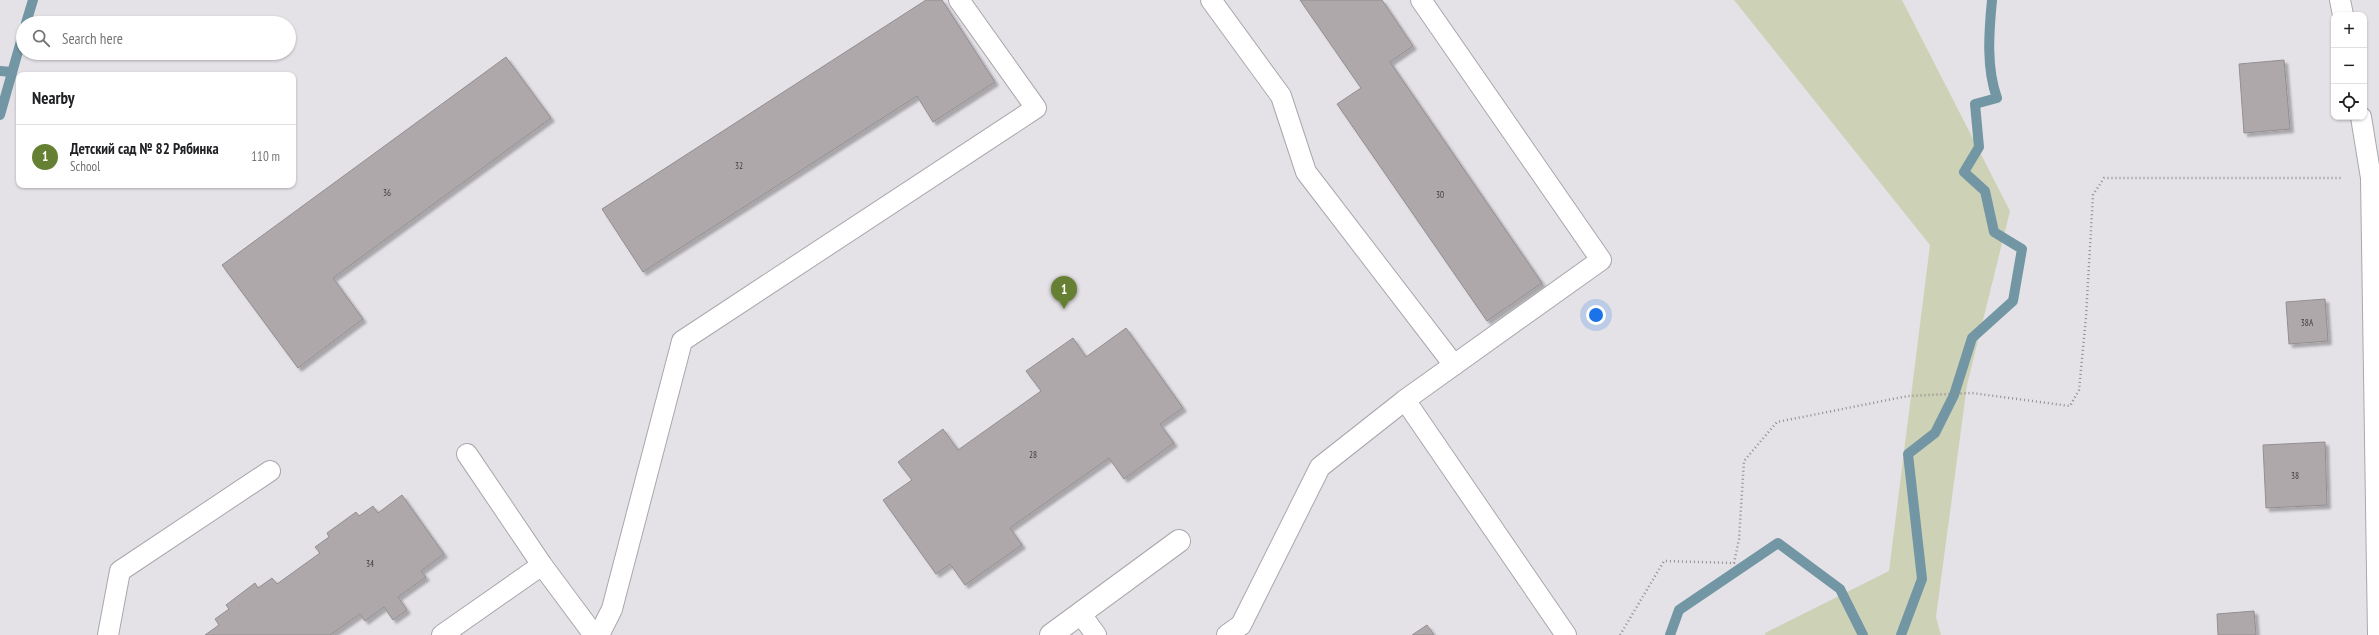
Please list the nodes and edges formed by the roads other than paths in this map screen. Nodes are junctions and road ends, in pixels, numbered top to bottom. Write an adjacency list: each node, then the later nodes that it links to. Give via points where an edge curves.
1 (959, 0): 18 (lane, via 1036,108 682,341 612,609)
2 (1211, 0): 8 (lane, via 1281,96 1306,172)
3 (1421, 0): 8 (lane, via 1601,260)
4 (2340, 0): 5 (lane)
5 (2342, 12)
6 (2362, 120): 7 (lane)
7 (2375, 178): 23 (lane)
8 (1454, 365): 9 (lane)
9 (1405, 400): 21 (lane, via 1320,467 1241,625); 22 (lane)
10 (467, 454): 13 (lane)
11 (270, 471): 15 (lane, via 120,571)
12 (1179, 541): 14 (street)
13 (542, 566): 16 (lane); 17 (lane)
14 (1080, 613): 19 (street); 20 (lane)
15 (108, 635)
16 (442, 635)
17 (594, 635)
18 (599, 635)
19 (1051, 635)
20 (1096, 635)
21 (1227, 635)
22 (1566, 635)
23 (2378, 635)

